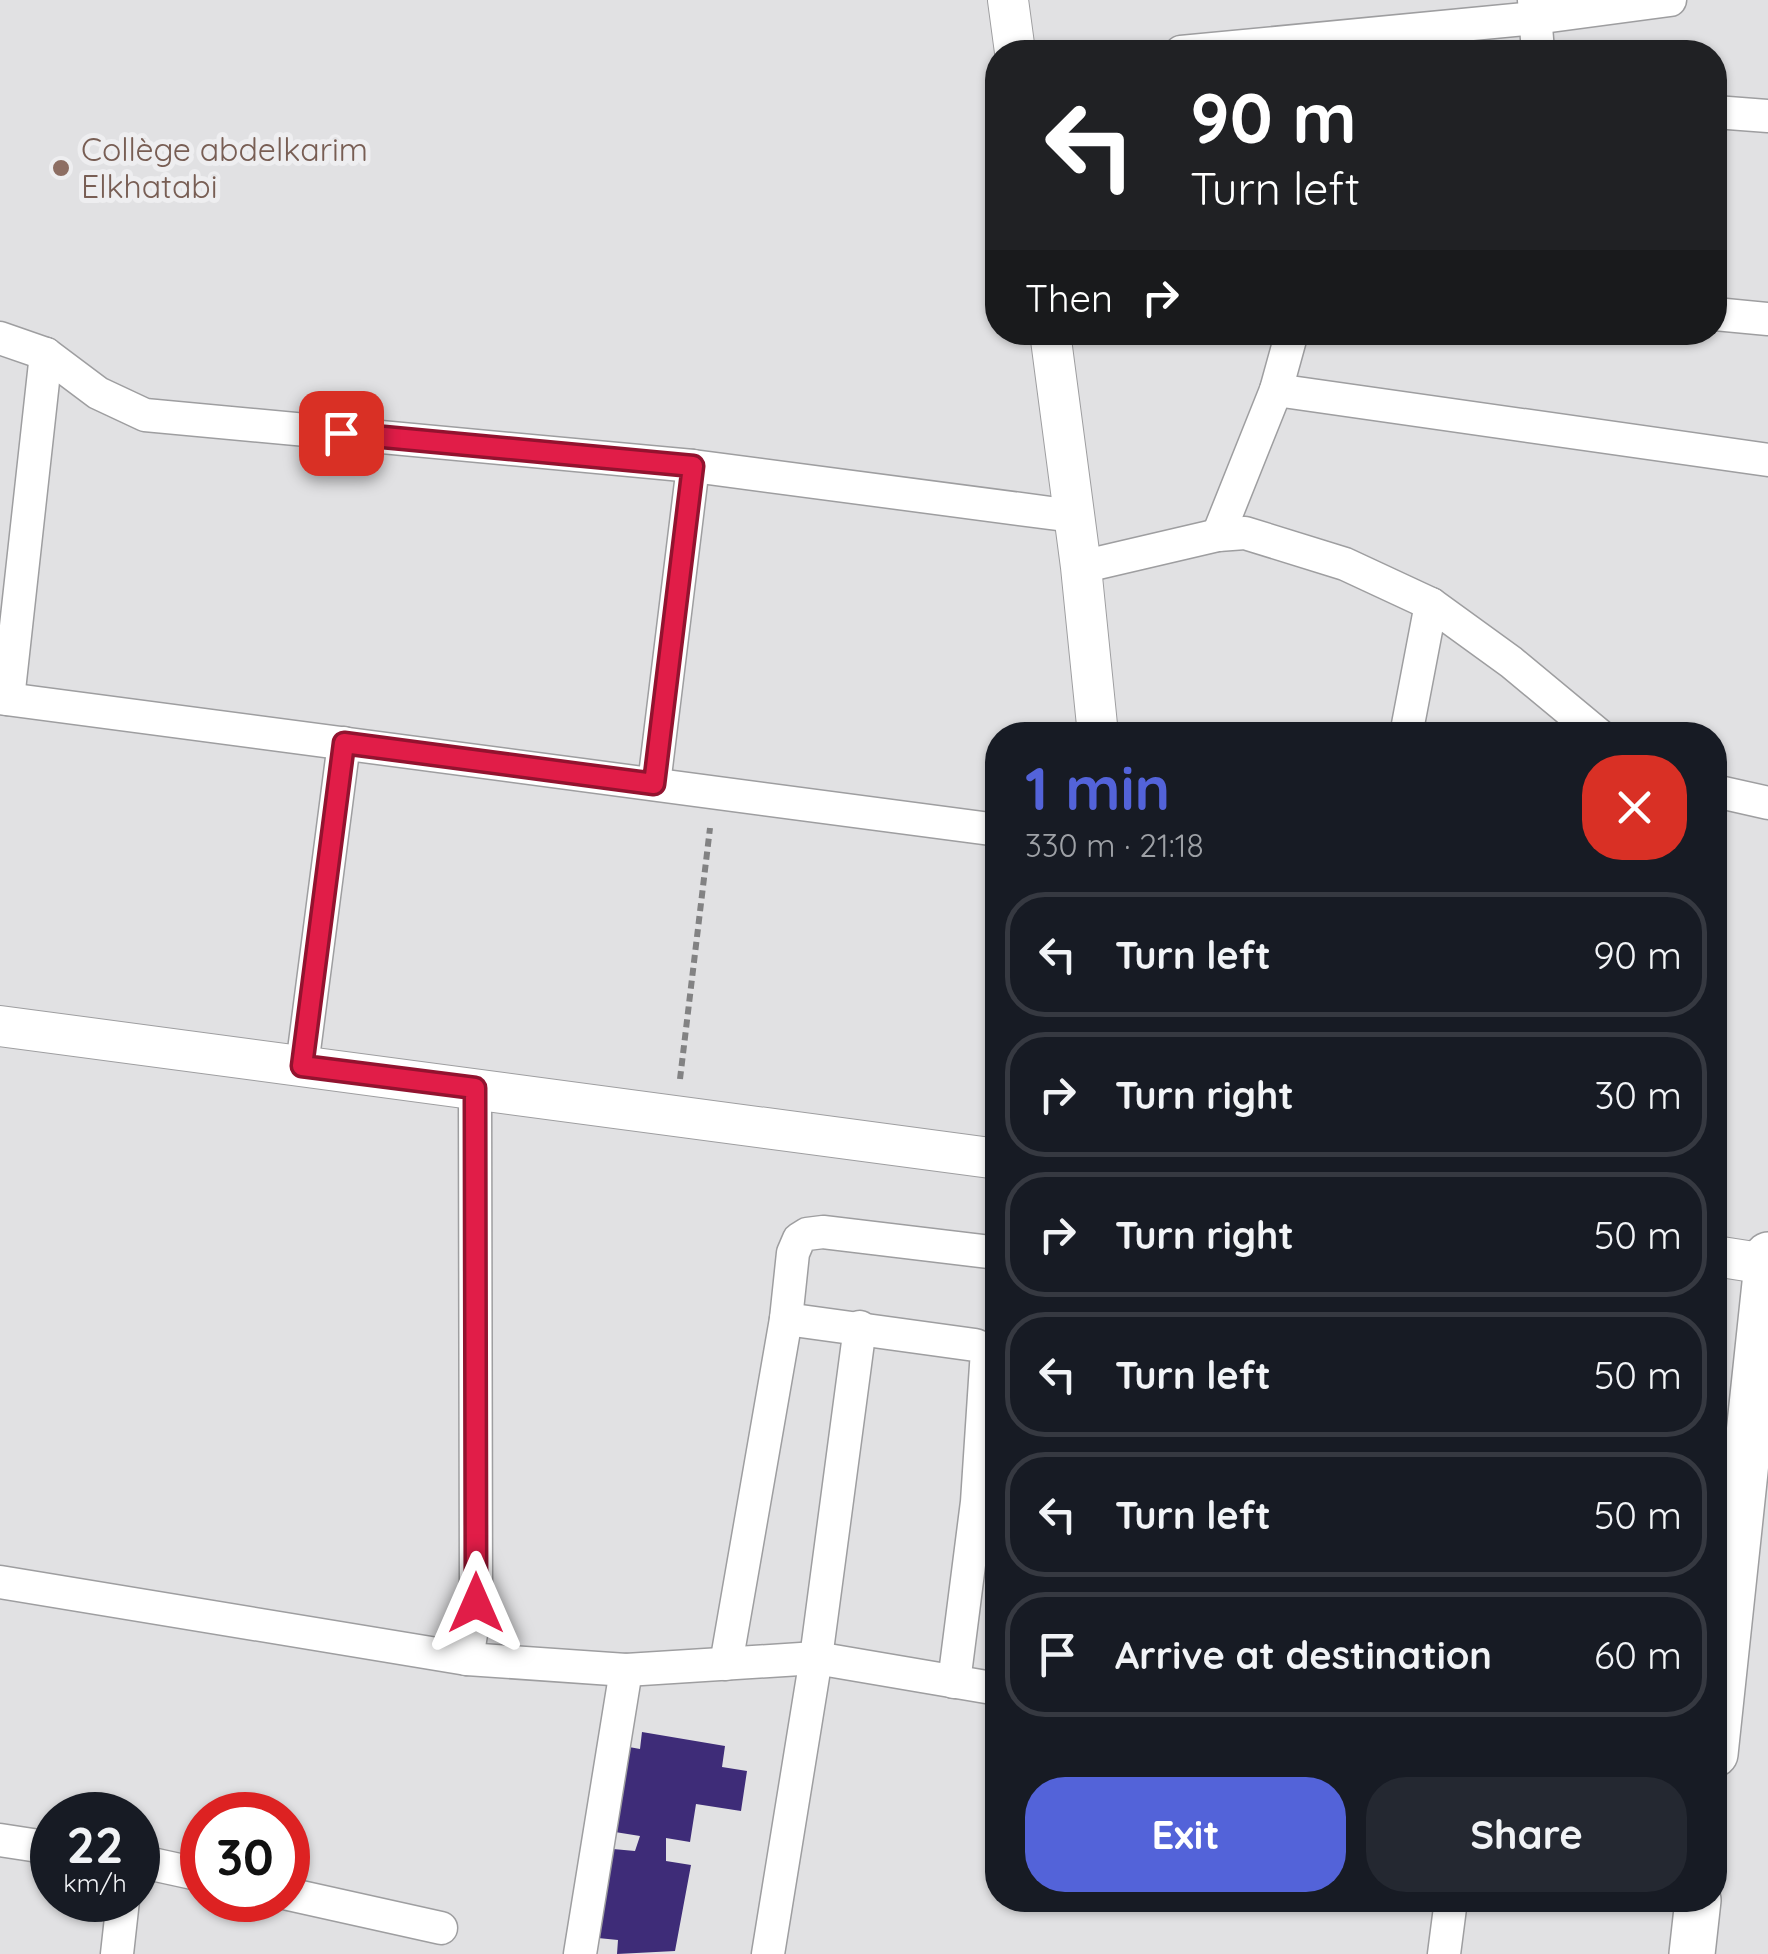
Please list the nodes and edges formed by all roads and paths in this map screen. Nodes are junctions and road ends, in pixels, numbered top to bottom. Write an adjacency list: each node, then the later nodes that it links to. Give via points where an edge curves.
1 (1008, 0): 4 (street)
2 (1670, 0): 3 (street)
3 (1535, 9): 5 (street); 6 (street)
4 (1013, 40)
5 (1280, 40)
6 (1537, 40)
7 (1727, 113): 8 (street)
8 (1768, 116)
9 (1727, 315): 10 (street)
10 (1768, 319)
11 (0, 338): 14 (street)
12 (1052, 345): 18 (street)
13 (1288, 345): 15 (street)
14 (46, 354): 17 (street, via 98,393 145,415); 19 (street)
15 (1276, 390): 16 (street); 20 (street)
16 (1768, 460)
17 (693, 466): 18 (street); 28 (street)
18 (1074, 516): 21 (street)
19 (14, 524): 23 (street)
20 (1218, 535): 21 (street); 22 (street, via 1245,533 1345,564)
21 (1081, 567): 24 (street)
22 (1431, 604): 25 (street); 26 (street)
23 (4, 698): 27 (street)
24 (1097, 722)
25 (1408, 722)
26 (1583, 722)
27 (344, 743): 28 (street); 34 (street)
28 (654, 784): 29 (street)
29 (714, 792): 32 (street); 36 (path)
30 (1727, 794): 31 (street)
31 (1768, 803)
32 (985, 828)
33 (0, 1026): 34 (street)
34 (302, 1066): 35 (street)
35 (475, 1088): 36 (street); 49 (street, via 476,1603)
36 (676, 1117): 37 (street)
37 (985, 1157)
38 (985, 1251): 41 (street, via 807,1234 793,1253)
39 (1727, 1257): 40 (street)
40 (1767, 1260): 43 (main road)
41 (786, 1319): 42 (street); 50 (street)
42 (860, 1327): 44 (street); 48 (street)
43 (1763, 1337): 47 (main road)
44 (985, 1349)
45 (985, 1514): 52 (street)
46 (0, 1582): 49 (street)
47 (1727, 1637)
48 (816, 1658): 50 (street); 52 (street); 63 (street)
49 (467, 1659): 51 (street)
50 (726, 1664): 51 (street)
51 (626, 1670): 62 (street)
52 (954, 1682): 53 (street)
53 (985, 1687)
54 (0, 1840): 55 (street)
55 (30, 1845)
56 (310, 1899): 60 (street)
57 (1449, 1912): 64 (street)
58 (1697, 1912): 65 (main road)
59 (121, 1922): 61 (street)
60 (441, 1928)
61 (118, 1954)
62 (580, 1954)
63 (768, 1954)
64 (1444, 1954)
65 (1692, 1954)

